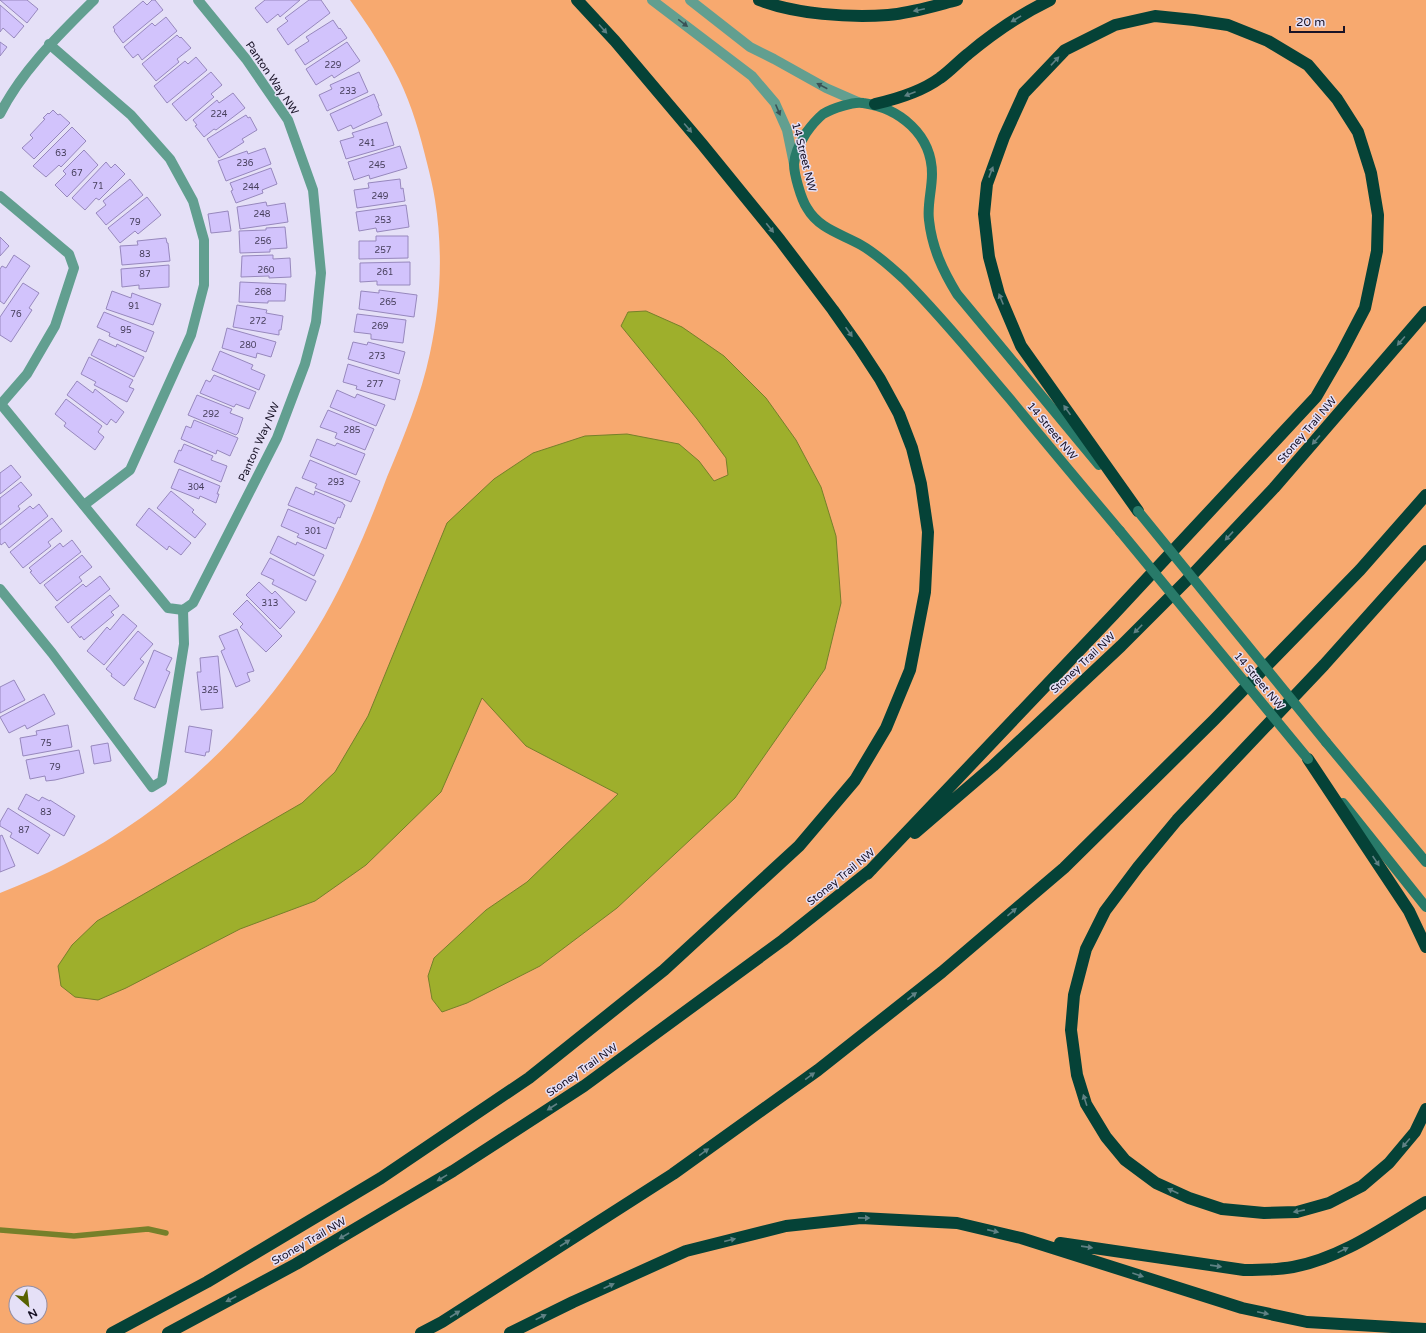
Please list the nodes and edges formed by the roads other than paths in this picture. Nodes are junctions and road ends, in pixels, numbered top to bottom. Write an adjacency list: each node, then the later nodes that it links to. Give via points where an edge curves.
1 (94, 0): 9 (street)
2 (198, 0): 22 (street, Panton Way NW, via 246,58 288,120 313,190 321,273 316,322 305,364 277,438 194,603)
3 (577, 0): 32 (highway, one-way to 32, via 615,41 780,240 859,347 899,414 912,448 921,484 928,532 925,592 910,670 886,728 855,780 799,846 664,970 529,1078 381,1178 207,1282)
4 (652, 0): 13 (street, 14 Street NW, one-way to 13, via 752,76 775,103 787,130)
5 (690, 0): 10 (street, 14 Street NW, one-way to 5, via 826,88 750,47)
6 (759, 0): 7 (highway, one-way to 6, via 889,15 856,16 815,13)
7 (957, 0)
8 (1050, 0): 11 (highway, one-way to 11, via 1001,28 940,79 918,91)
9 (50, 44): 12 (street, via 9,96); 18 (street, via 131,115 170,159 193,201 204,240 204,285 191,335 130,470)
10 (858, 102): 11 (main road, 14 Street NW); 13 (main road, via 825,113 810,127 801,141)
11 (875, 104): 19 (main road, 14 Street NW, via 897,114 910,124 921,136 927,149 932,177 928,210 933,243 945,275 957,294)
12 (0, 114)
13 (794, 164): 23 (main road, 14 Street NW, bridge, via 801,195 806,208 815,219 826,228 876,255 951,328)
14 (0, 196): 16 (street, via 69,254 74,268 55,326 27,374)
15 (1426, 312): 25 (highway, Stoney Trail NW, one-way to 25, via 1274,488 1193,574 1121,646 993,766)
16 (1, 404): 18 (street)
17 (1426, 495): 34 (highway, one-way to 17, via 673,1174 818,1070 942,972 1070,863 1214,720 1354,575)
18 (84, 505): 22 (street, via 168,608)
19 (1138, 511): 24 (main road, 14 Street NW, bridge); 25 (highway, one-way to 25, via 1021,346 997,287 989,257 984,214 987,184 1024,93 1065,50 1115,25 1155,16 1228,25 1268,40 1308,65 1337,99 1358,132 1371,173 1378,216 1376,251 1364,308 1316,397)
20 (1426, 551): 28 (highway, one-way to 20, via 1415,1132 1389,1163 1362,1186 1329,1203 1297,1212 1264,1213 1222,1209 1156,1183 1125,1160 1106,1137 1086,1104 1071,1030 1074,995 1086,949 1105,911 1177,820)
21 (0, 589): 22 (street, via 52,653 152,787 162,781 184,644)
22 (183, 610)
23 (1308, 759): 26 (main road, 14 Street NW); 27 (highway, one-way to 27, via 1409,911)
24 (1426, 862)
25 (867, 874): 33 (highway, Stoney Trail NW, one-way to 33, via 783,940 584,1086 446,1176 296,1264)
26 (1426, 907)
27 (1426, 948)
28 (1426, 1109)
29 (1426, 1202): 30 (highway, one-way to 29, via 1244,1270 1270,1270 1314,1262 1338,1252)
30 (1021, 1238): 31 (highway, one-way to 31, via 1242,1308 1307,1322); 35 (highway, one-way to 30, via 686,1252 786,1226 861,1218 957,1223)
31 (1426, 1329)
32 (112, 1333)
33 (168, 1333)
34 (422, 1333)
35 (510, 1333)

